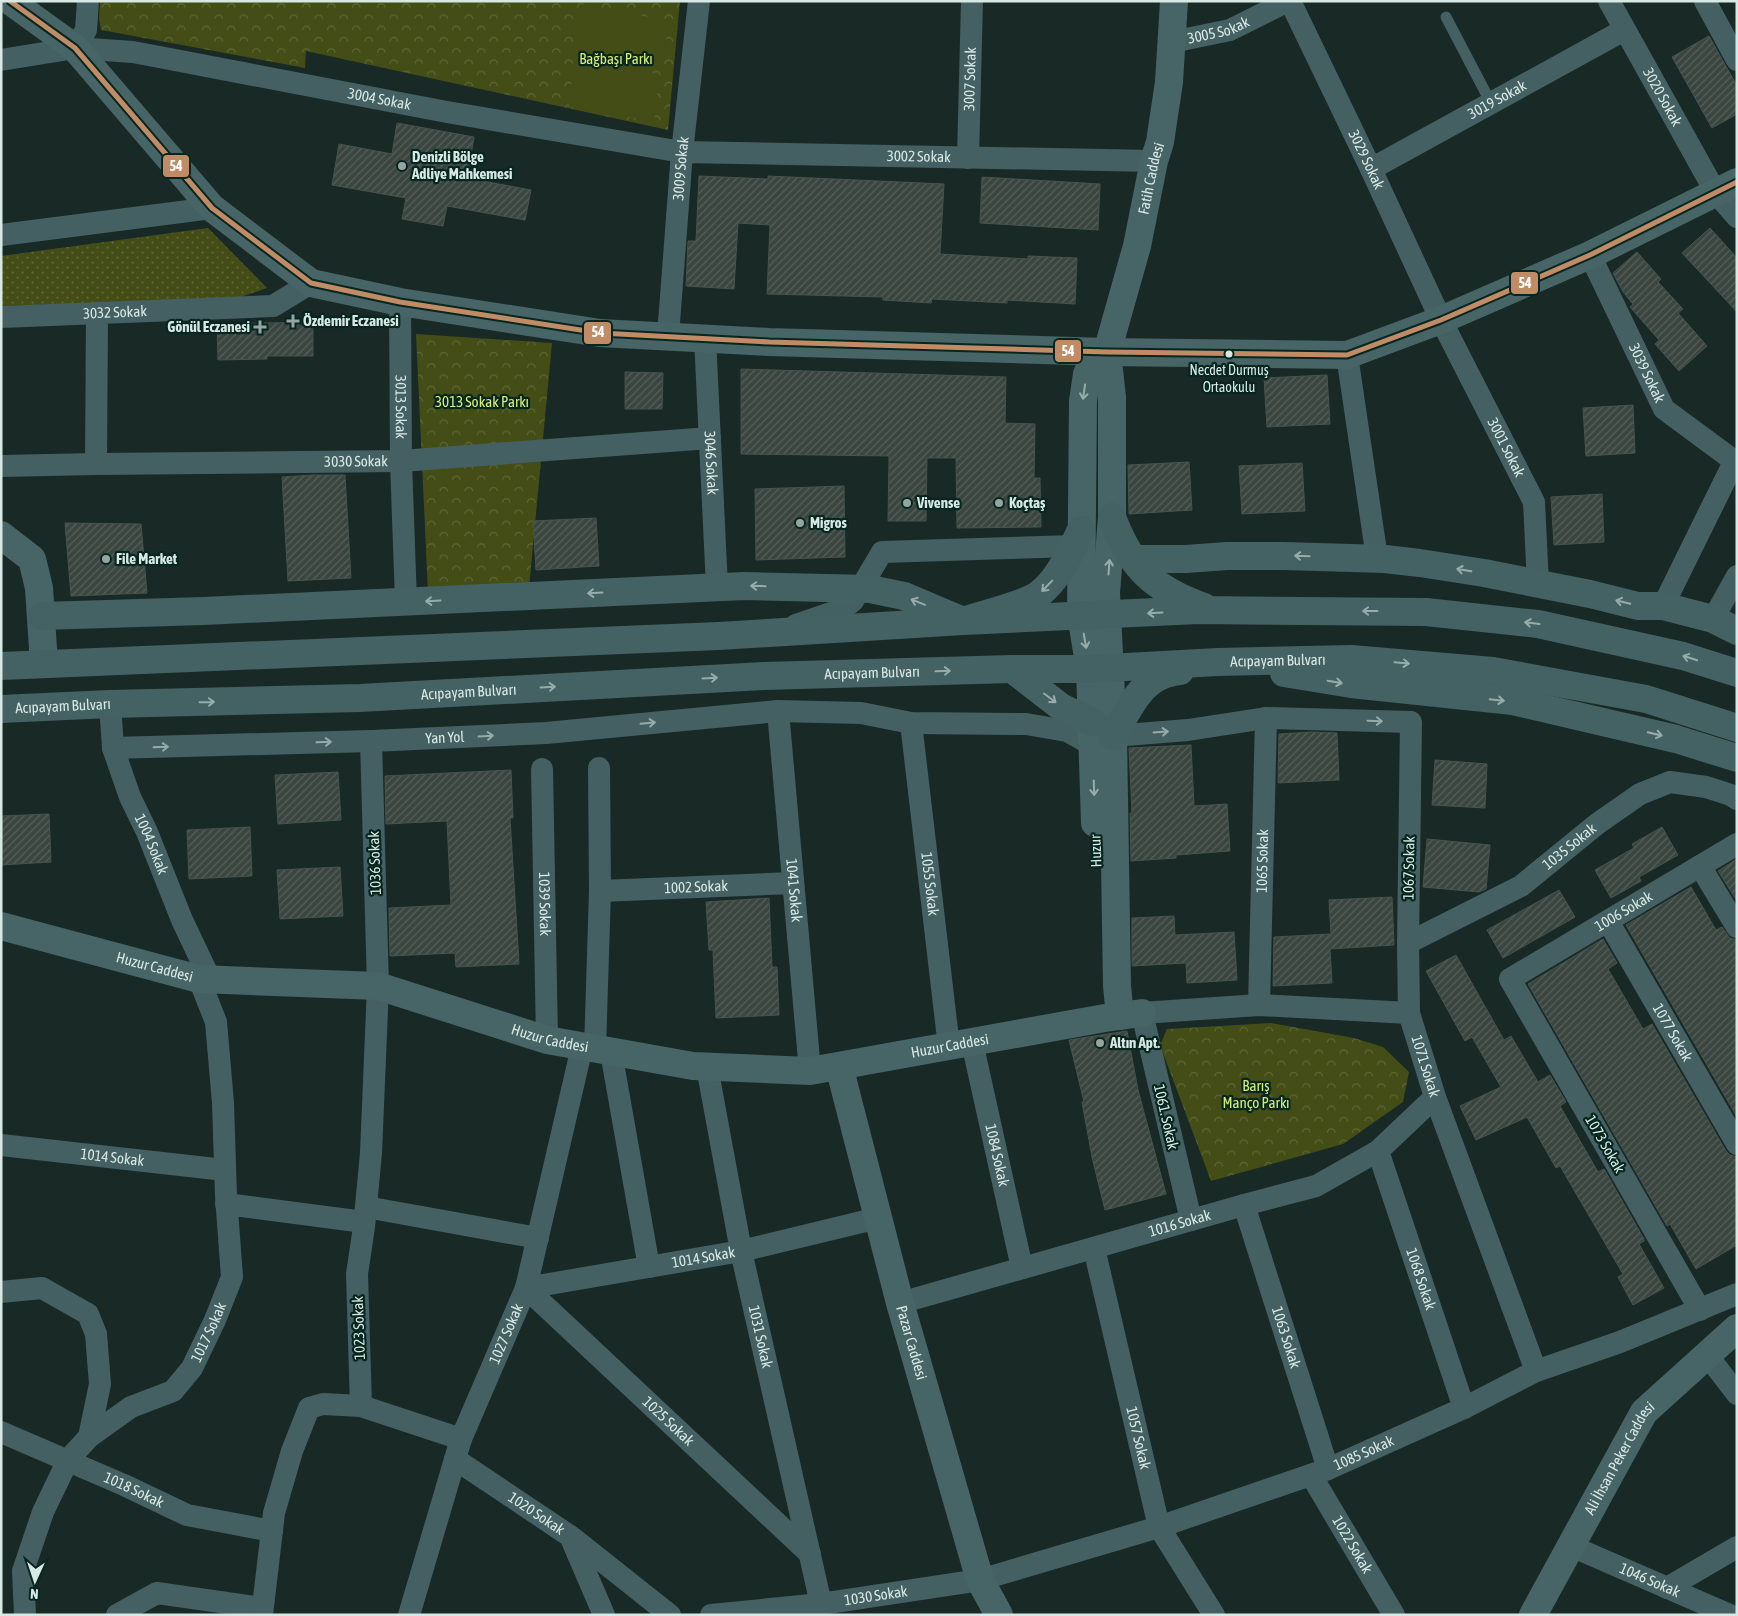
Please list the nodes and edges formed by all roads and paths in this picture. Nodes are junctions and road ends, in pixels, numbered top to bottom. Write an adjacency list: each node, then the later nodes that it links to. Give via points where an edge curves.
1 (10, 1): 12 (street)
2 (88, 1): 12 (street, via 86,30)
3 (698, 1): 16 (street, 3009 Sokak)
4 (972, 1): 17 (street, 3007 Sokak)
5 (1174, 1): 11 (street, Fatih Caddesi)
6 (1289, 1): 11 (street, 3005 Sokak, via 1230,30); 19 (street, 3029 Sokak)
7 (1609, 1): 10 (street, 3020 Sokak)
8 (1705, 1): 14 (street)
9 (1446, 16): 15 (lane)
10 (1624, 30): 15 (street, 3019 Sokak); 20 (street, 3020 Sokak)
11 (1172, 42): 18 (street, Fatih Caddesi, via 1160,142)
12 (75, 48): 13 (street, 3004 Sokak); 16 (street, 3004 Sokak, via 133,52 437,110); 21 (street)
13 (1, 60)
14 (1737, 60)
15 (1491, 103): 19 (street, 3019 Sokak)
16 (682, 152): 17 (street, 3002 Sokak); 30 (street, 3009 Sokak)
17 (968, 158): 18 (street, 3002 Sokak)
18 (1154, 161): 32 (street, Fatih Caddesi, via 1137,246)
19 (1371, 169): 29 (street, 3029 Sokak)
20 (1726, 187): 22 (street, 3020 Sokak); 24 (street)
21 (212, 208): 23 (street); 25 (street)
22 (1737, 217)
23 (1, 235)
24 (1590, 255): 29 (street); 36 (street, 3039 Sokak, via 1664,409)
25 (312, 283): 26 (street); 27 (street, 3032 Sokak, via 273,306)
26 (400, 302): 30 (street, via 600,333); 35 (street, 3013 Sokak)
27 (97, 313): 28 (street, 3032 Sokak); 37 (street)
28 (1, 317)
29 (1441, 320): 33 (street); 45 (street, 3001 Sokak, via 1534,502)
30 (668, 336): 31 (street)
31 (705, 338): 32 (street); 34 (street, 3046 Sokak)
32 (1107, 352): 33 (street); 39 (street, via 1112,397); 41 (street, one-way to 41, via 1093,362 1087,374)
33 (1347, 354): 42 (street)
34 (710, 438): 35 (street, 3030 Sokak); 46 (street, 3046 Sokak)
35 (401, 461): 37 (street, 3030 Sokak); 48 (street, 3013 Sokak)
36 (1735, 463): 49 (street)
37 (96, 464): 38 (street, 3030 Sokak)
38 (1, 466)
39 (1112, 517): 43 (main road); 52 (street, one-way to 39, via 1106,593)
40 (1, 535): 53 (street, via 32,559)
41 (1077, 538): 47 (street, via 882,552); 51 (street); 54 (main road, one-way to 54, via 1049,585 1038,595)
42 (1377, 558): 43 (main road, one-way to 43, via 1227,556 1186,560); 45 (main road, one-way to 42)
43 (1133, 559): 50 (main road, via 1160,587)
44 (1737, 576): 55 (street)
45 (1538, 584): 49 (main road, one-way to 45, via 1638,606)
46 (717, 587): 47 (main road, one-way to 46); 48 (main road, one-way to 48)
47 (860, 589): 54 (main road, one-way to 47, via 904,596); 56 (street, via 843,609)
48 (406, 602): 53 (main road)
49 (1663, 606): 55 (main road)
50 (1215, 610): 52 (main road, one-way to 52); 62 (main road, one-way to 50, via 1683,656 1538,624 1426,612)
51 (1080, 615): 52 (main road); 54 (main road); 60 (street, one-way to 60)
52 (1108, 615): 60 (street)
53 (42, 616): 58 (street)
54 (963, 621): 56 (main road)
55 (1725, 625)
56 (772, 633): 58 (main road)
57 (1218, 662): 60 (main road, Acıpayam Bulvarı); 68 (main road, Acıpayam Bulvarı, one-way to 68, via 1351,659 1493,671 1646,699); 69 (main road, via 1161,675); 72 (main road, one-way to 72, via 1351,684 1513,701 1676,739)
58 (44, 664): 59 (main road)
59 (1, 666)
60 (1100, 668): 61 (main road, Acıpayam Bulvarı); 69 (street, Huzur)
61 (1012, 669): 63 (main road, Acıpayam Bulvarı, one-way to 61, via 360,698 725,678); 69 (main road, one-way to 69)
62 (1737, 673)
63 (110, 704): 64 (main road, Acıpayam Bulvarı); 71 (street, 1004 Sokak)
64 (1, 709)
65 (778, 711): 67 (street, Yan Yol, via 861,713); 70 (street, Yan Yol, one-way to 65, via 546,733); 78 (street, 1041 Sokak)
66 (1266, 718): 69 (street, one-way to 66, via 1188,730); 83 (street, 1067 Sokak, one-way to 83, via 1411,722); 87 (street, 1065 Sokak)
67 (911, 723): 69 (street, Yan Yol, via 1026,724 1067,731 1075,737); 91 (street, 1055 Sokak)
68 (1737, 728)
69 (1099, 734): 89 (street, Huzur, via 1114,872 1117,986)
70 (371, 741): 71 (street, Yan Yol, one-way to 70); 86 (street, 1036 Sokak)
71 (113, 748): 84 (street, 1004 Sokak)
72 (1737, 758)
73 (598, 768): 79 (street)
74 (542, 769): 90 (street, 1039 Sokak)
75 (1737, 799): 83 (street, 1035 Sokak, via 1706,787 1670,782 1640,794 1597,824 1521,886)
76 (1737, 844): 77 (street, 1006 Sokak)
77 (1700, 866): 80 (street, 1006 Sokak); 82 (street)
78 (792, 883): 79 (street, 1002 Sokak); 95 (street, 1041 Sokak)
79 (600, 890): 92 (street)
80 (1608, 921): 85 (street, 1006 Sokak); 97 (street, 1077 Sokak)
81 (1, 926): 84 (street, Huzur Caddesi)
82 (1737, 927)
83 (1408, 943): 88 (street, 1067 Sokak)
84 (205, 979): 86 (street, Huzur Caddesi); 100 (street, 1017 Sokak, via 216,1022)
85 (1510, 979): 115 (street, 1073 Sokak)
86 (378, 986): 90 (street, Huzur Caddesi); 103 (street, 1023 Sokak)
87 (1259, 1005): 88 (street); 89 (street)
88 (1409, 1013): 96 (street, 1071 Sokak)
89 (1122, 1016): 91 (street, Huzur Caddesi); 105 (street, 1061. Sokak)
90 (547, 1040): 92 (street, Huzur Caddesi)
91 (961, 1044): 93 (street, Huzur Caddesi); 110 (street, 1084 Sokak)
92 (596, 1049): 94 (street, Huzur Caddesi); 106 (street, 1027 Sokak); 109 (street)
93 (839, 1066): 95 (street, Huzur Caddesi); 104 (street, Pazar Caddesi)
94 (707, 1067): 95 (street, Huzur Caddesi); 108 (street, 1031 Sokak)
95 (810, 1071)
96 (1435, 1097): 99 (street, 1016 Sokak); 118 (street, 1071 Sokak)
97 (1737, 1144)
98 (1, 1145): 100 (street, 1014 Sokak)
99 (1378, 1151): 102 (street, 1016 Sokak, via 1316,1186); 121 (street, 1068 Sokak)
100 (225, 1170): 101 (street, 1017 Sokak)
101 (226, 1204): 103 (street); 123 (street, 1017 Sokak, via 232,1277 192,1368 173,1391 131,1407)
102 (1244, 1205): 105 (street, 1016 Sokak); 126 (street, 1063 Sokak)
103 (365, 1215): 106 (street); 120 (street, 1023 Sokak, via 357,1274)
104 (878, 1218): 108 (street, 1014 Sokak); 114 (street, Pazar Caddesi)
105 (1191, 1220): 107 (street, 1016 Sokak)
106 (538, 1238): 111 (street, 1027 Sokak)
107 (1094, 1248): 110 (street, 1016 Sokak); 127 (street, 1057 Sokak)
108 (741, 1251): 109 (street, 1014 Sokak); 132 (street, 1031 Sokak)
109 (649, 1267): 111 (street, 1014 Sokak)
110 (1022, 1268): 114 (street, 1016 Sokak)
111 (526, 1288): 124 (street, 1027 Sokak); 132 (street, 1025 Sokak)
112 (1, 1292): 123 (street, via 42,1288 88,1314 96,1334 100,1384)
113 (1737, 1294): 115 (street, 1085 Sokak)
114 (900, 1304): 133 (street, Pazar Caddesi)
115 (1700, 1310): 118 (street, 1085 Sokak)
116 (1737, 1328): 117 (street, Ali İhsan Peker Caddesi)
117 (1708, 1355): 119 (street); 130 (street, Ali İhsan Peker Caddesi, via 1644,1412)
118 (1536, 1371): 121 (street, 1085 Sokak)
119 (1737, 1394)
120 (361, 1406): 124 (street, 1020 Sokak); 128 (street, via 323,1404 309,1408 292,1451)
121 (1464, 1408): 126 (street, 1085 Sokak)
122 (1, 1432): 125 (street, 1018 Sokak)
123 (90, 1437): 125 (street, 1017 Sokak)
124 (458, 1449): 129 (street, 1020 Sokak); 140 (street, 1027 Sokak)
125 (68, 1460): 128 (street, 1018 Sokak, via 188,1515); 138 (street, 1017 Sokak, via 43,1512 23,1571)
126 (1319, 1472): 127 (street, 1085 Sokak); 146 (street, 1022 Sokak)
127 (1158, 1527): 133 (street, 1085 Sokak); 145 (street, 1057 Sokak)
128 (272, 1531): 136 (street)
129 (570, 1536): 141 (street, 1020 Sokak); 142 (street)
130 (1571, 1546): 134 (street, 1046 Sokak); 147 (street, Ali İhsan Peker Caddesi)
131 (1737, 1547): 134 (street)
132 (810, 1554): 135 (street, 1031 Sokak)
133 (980, 1580): 135 (street, 1030 Sokak); 144 (street, Pazar Caddesi)
134 (1667, 1588): 148 (street, 1046 Sokak)
135 (821, 1604): 137 (street, 1030 Sokak)
136 (262, 1611): 139 (street, via 157,1593)
137 (778, 1611): 143 (street, 1030 Sokak)
138 (25, 1615)
139 (118, 1615)
140 (409, 1615)
141 (604, 1615)
142 (670, 1615)
143 (711, 1615)
144 (999, 1615)
145 (1214, 1615)
146 (1394, 1615)
147 (1533, 1615)
148 (1730, 1615)

